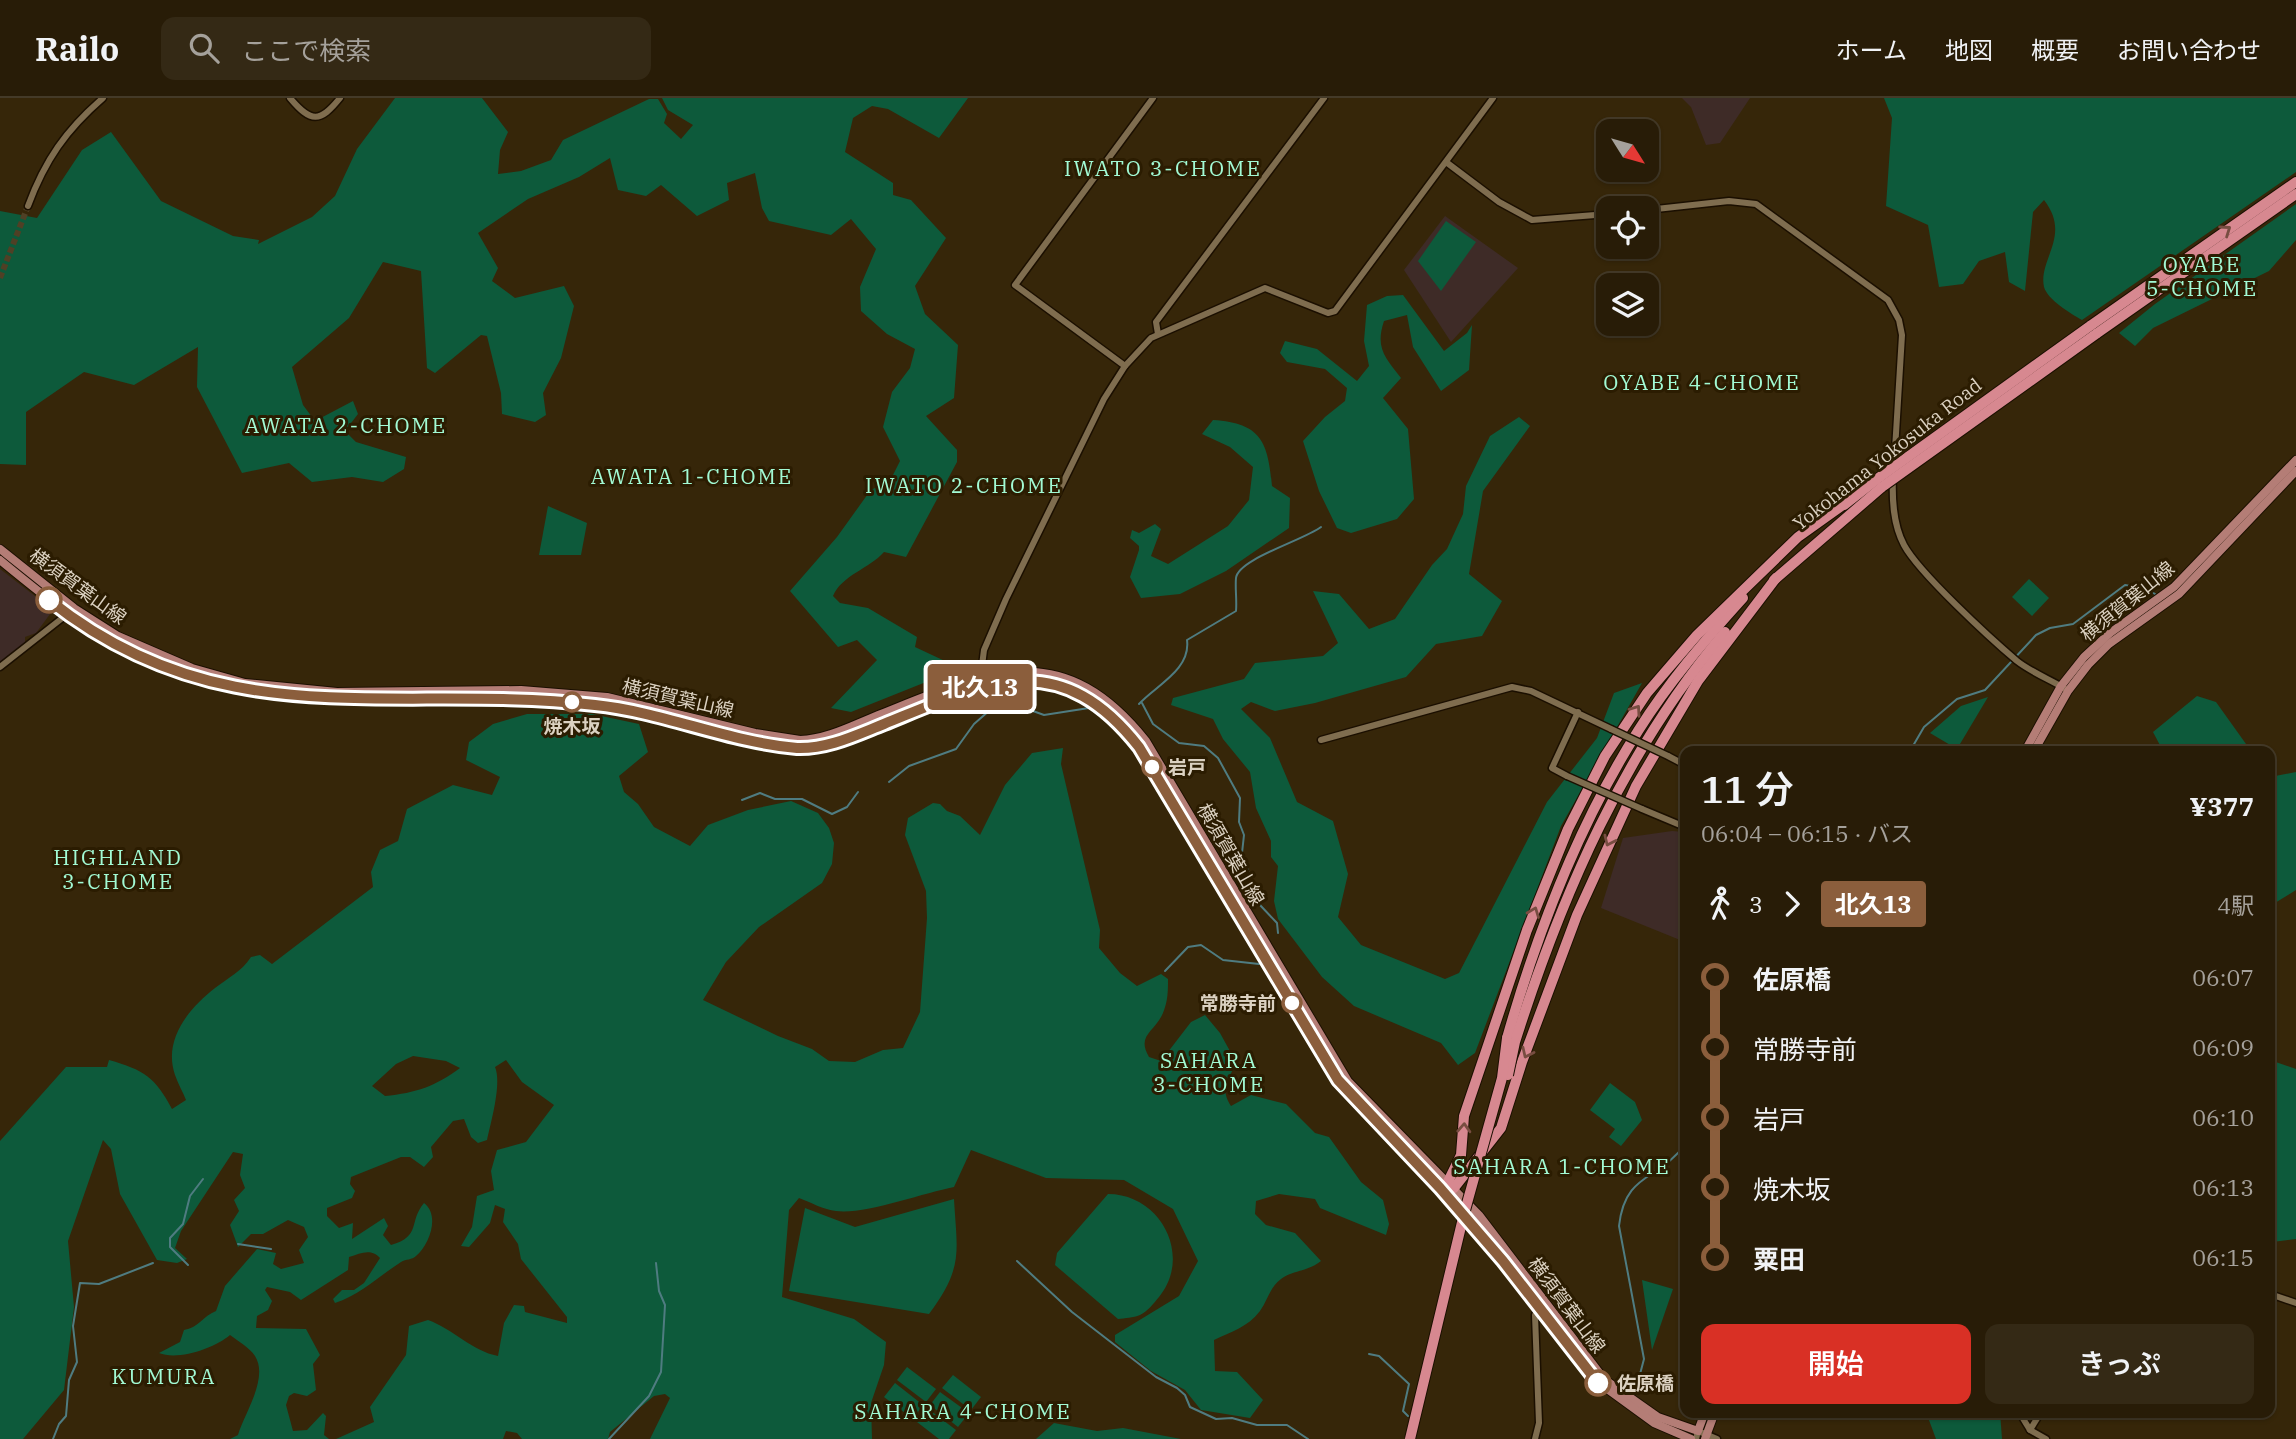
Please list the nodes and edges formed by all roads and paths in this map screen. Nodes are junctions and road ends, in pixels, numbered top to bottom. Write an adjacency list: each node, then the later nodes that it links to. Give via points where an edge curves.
1 (103, 98): 10 (street, via 52,151)
2 (290, 98): 3 (street, via 305,114 317,117 328,113)
3 (340, 98)
4 (1153, 98): 15 (street, via 1015,285)
5 (1324, 98): 14 (street, via 1156,322)
6 (1493, 98): 7 (street)
7 (1446, 162): 12 (street, via 1499,202 1532,220); 14 (street, via 1332,313 1265,288)
8 (2296, 182): 13 (highway, Yokohama Yokosuka Road, one-way to 8)
9 (2296, 194): 13 (highway, Yokohama Yokosuka Road)
10 (28, 205)
11 (1659, 209): 27 (street, via 1728,201 1756,204 1888,300 1902,335 1892,500 1904,546 2015,658)
12 (1596, 215)
13 (2093, 330): 18 (highway, Yokohama Yokosuka Road, bridge)
14 (1158, 334): 15 (street)
15 (1125, 366): 25 (street, via 1104,399 1006,599 984,650)
16 (2296, 460): 27 (main road, 横須賀葉山線, via 2174,587 2099,643)
17 (2296, 471): 27 (main road, 横須賀葉山線, via 2179,594 2109,645)
18 (1879, 483): 19 (highway, Yokohama Yokosuka Road); 22 (highway, Yokohama Yokosuka Road)
19 (1847, 502): 34 (highway, Yokohama Yokosuka Road, via 1748,593 1688,660 1639,730 1585,830 1551,909); 35 (highway, one-way to 19, via 1461,1155 1464,1116 1527,930 1564,839 1605,757 1647,694 1690,642 1788,546)
20 (0, 549): 23 (main road, 横須賀葉山線)
21 (0, 560): 23 (main road, 横須賀葉山線)
22 (1776, 578): 34 (highway, Yokohama Yokosuka Road, via 1689,678 1627,771 1573,883); 35 (highway, one-way to 35, via 1698,681 1636,786 1577,915 1501,1128)
23 (71, 611): 24 (street); 25 (main road, 横須賀葉山線, via 165,658 254,684 337,692 521,690 585,695 800,740 826,736); 26 (main road, 横須賀葉山線, via 142,658 235,689 305,698 598,705 797,748 831,745)
24 (0, 667)
25 (980, 677): 26 (street); 35 (main road, 横須賀葉山線, via 1014,670 1052,675 1086,686 1126,717 1155,755 1343,1075)
26 (980, 687): 35 (main road, 横須賀葉山線, via 1021,680 1058,686 1095,703 1124,729 1146,758 1338,1080)
27 (2065, 689): 30 (main road, 横須賀葉山線); 31 (main road, 横須賀葉山線)
28 (1578, 712): 29 (street, via 1512,687); 32 (street, bridge); 33 (street, bridge, via 1552,768)
29 (1321, 740)
30 (2028, 746)
31 (2036, 746)
32 (1680, 762)
33 (1680, 825)
34 (1511, 1040): 45 (highway, Yokohama Yokosuka Road, bridge, via 1461,1225)
35 (1448, 1187): 38 (main road, 横須賀葉山線); 44 (main road, 横須賀葉山線, via 1493,1233 1604,1379 1658,1417)
36 (2275, 1296): 37 (street)
37 (2296, 1303)
38 (1539, 1307): 44 (main road, 横須賀葉山線, via 1605,1390 1654,1423); 46 (street, via 1535,1315 1539,1423)
39 (1704, 1418): 44 (main road)
40 (1711, 1418): 44 (main road)
41 (2023, 1418): 43 (street)
42 (2038, 1418): 43 (street)
43 (2031, 1430): 48 (street)
44 (1699, 1437): 47 (street)
45 (1412, 1439)
46 (1535, 1439)
47 (1717, 1439)
48 (2046, 1439)

